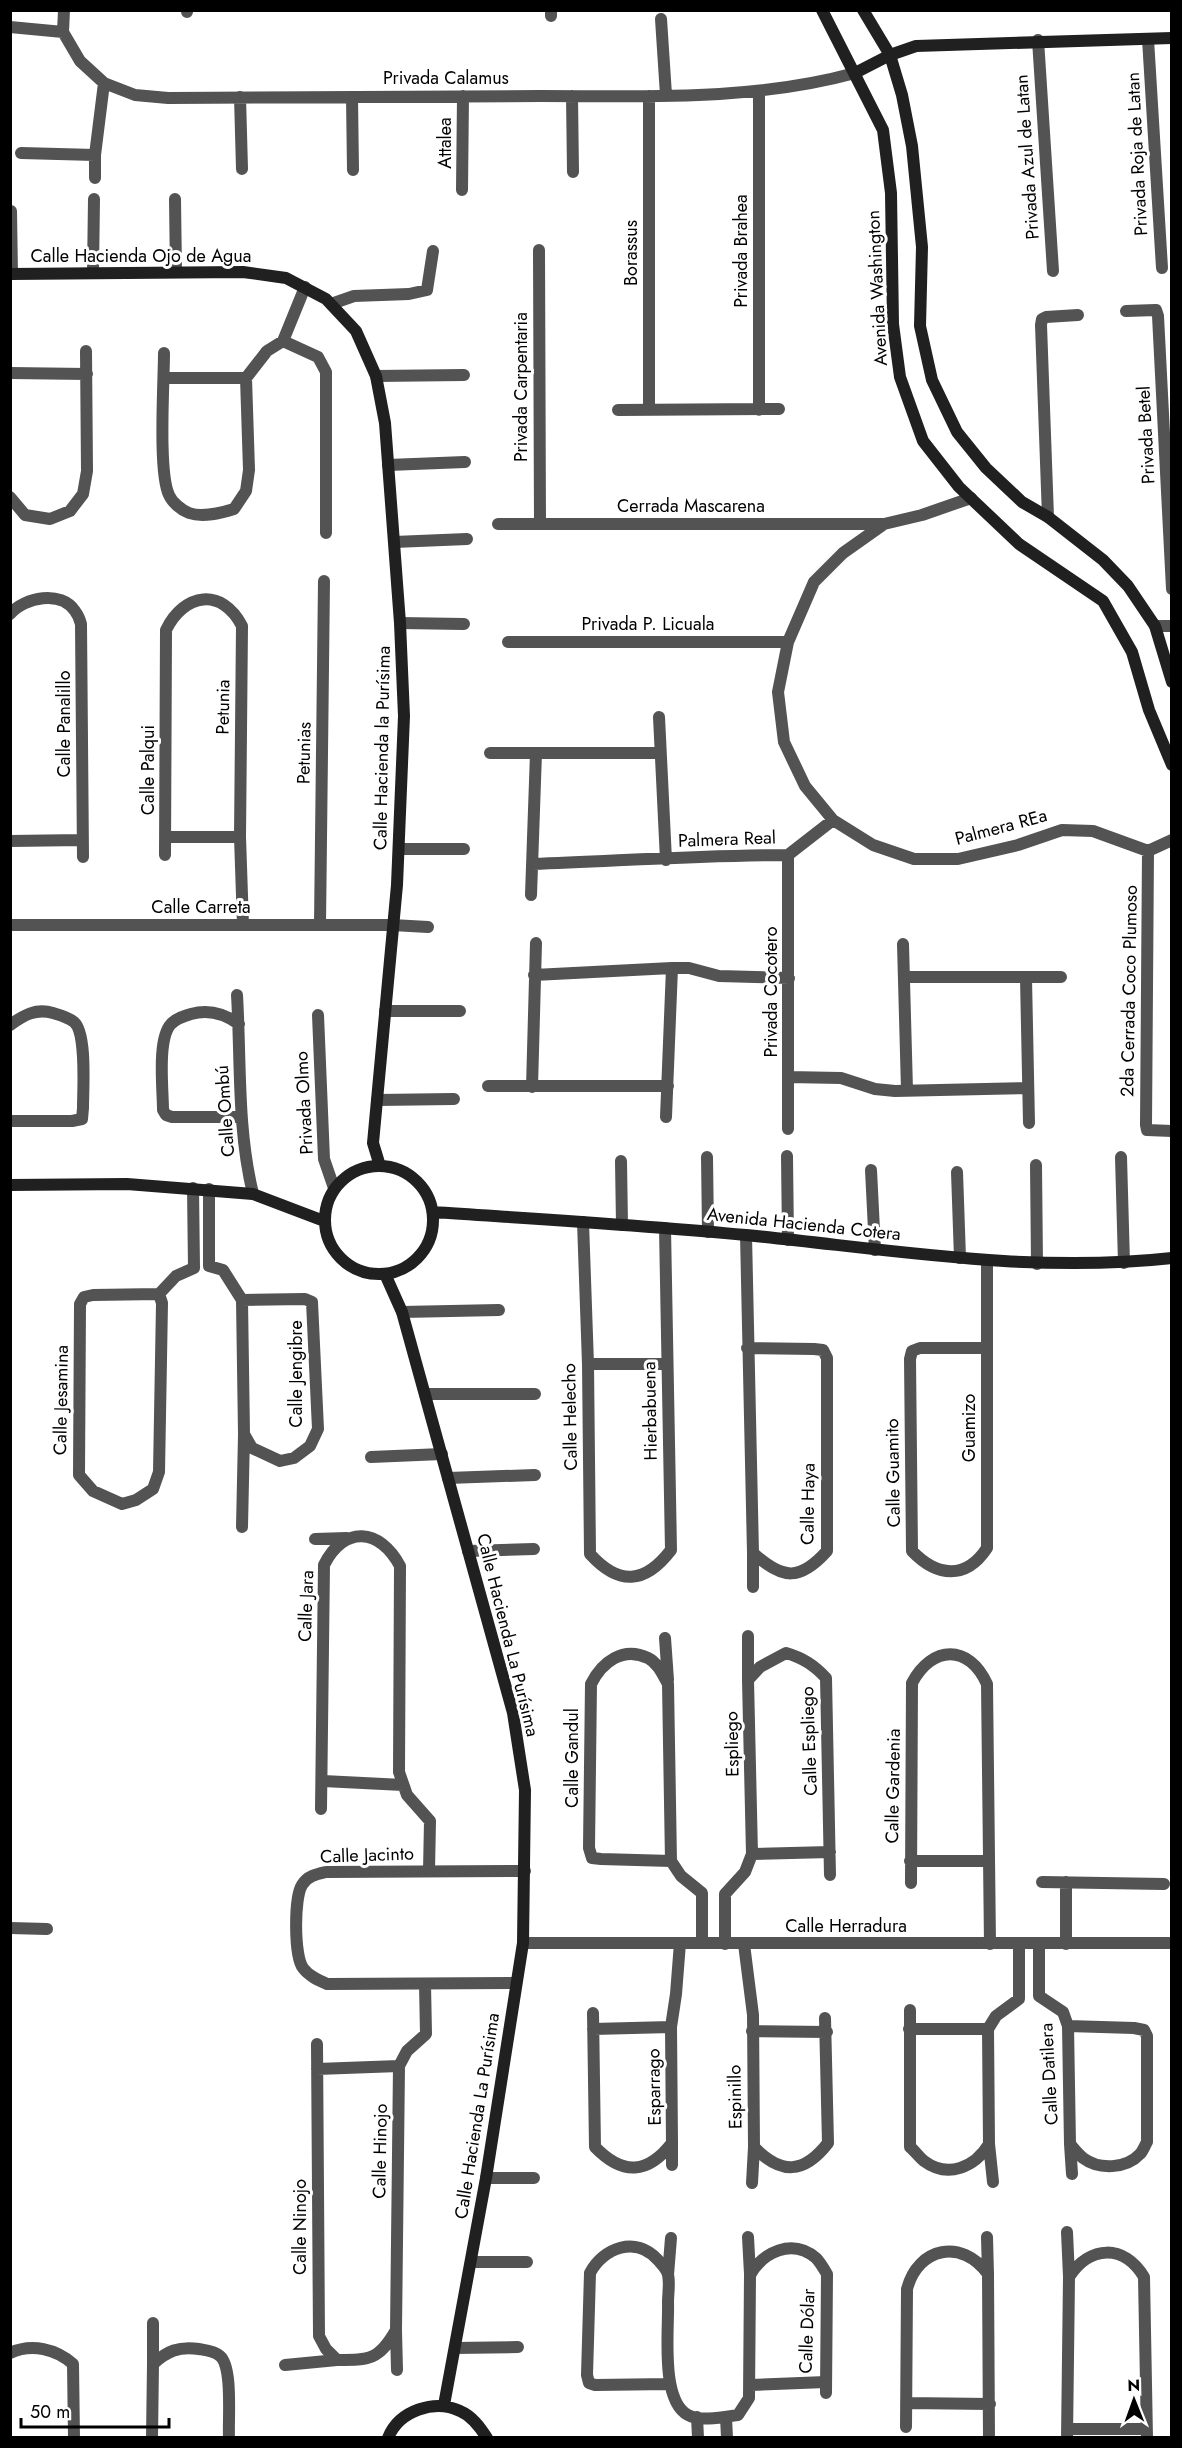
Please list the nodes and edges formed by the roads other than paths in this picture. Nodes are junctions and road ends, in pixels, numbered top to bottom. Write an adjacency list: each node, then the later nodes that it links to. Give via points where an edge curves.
1 (64, 10): 6 (street)
2 (822, 10): 11 (street, Avenida Washington)
3 (863, 10): 10 (street)
4 (661, 19): 14 (street)
5 (10, 27): 6 (street)
6 (63, 32): 12 (street, Privada Calamus, via 80,61)
7 (1172, 38): 8 (street)
8 (1148, 39): 9 (street); 32 (street, Privada Roja de Latan)
9 (1038, 40): 10 (street, via 916,45); 33 (street, Privada Azul de Latan)
10 (890, 55): 11 (street); 58 (street, via 912,146 922,247 920,326 932,380 957,432 987,468 1022,502)
11 (855, 73): 13 (street, Privada Calamus, via 816,84); 57 (street, Avenida Washington, via 883,130 891,193 893,324 900,377 923,441)
12 (104, 83): 18 (street, Privada Calamus, via 135,96); 21 (street)
13 (759, 92): 14 (street, Privada Calamus); 53 (street, Privada Brahea)
14 (666, 95): 17 (street, Privada Calamus)
15 (463, 96): 16 (street, Privada Calamus); 19 (street, Privada Calamus); 26 (street, Attalea)
16 (572, 96): 17 (street, Privada Calamus); 24 (street)
17 (649, 96): 52 (street, Borassus)
18 (240, 97): 19 (street, Privada Calamus); 22 (street)
19 (352, 97): 23 (street)
20 (21, 153): 21 (street)
21 (95, 155): 25 (street)
22 (242, 169)
23 (353, 170)
24 (573, 172)
25 (95, 178)
26 (462, 190)
27 (94, 199): 35 (street)
28 (175, 200): 34 (street)
29 (11, 211): 36 (street)
30 (539, 250): 60 (street, Privada Carpentaria)
31 (433, 251): 38 (street, via 427,291 354,296)
32 (1162, 268)
33 (1053, 271)
34 (176, 272): 35 (street, Calle Hacienda Ojo de Agua); 37 (street, Calle Hacienda Ojo de Agua, via 243,272 286,278)
35 (93, 273): 36 (street, Calle Hacienda Ojo de Agua)
36 (11, 274)
37 (305, 287): 38 (street, Calle Hacienda la Purísima); 41 (street)
38 (331, 304): 47 (street, Calle Hacienda la Purísima, via 356,331)
39 (1126, 311): 66 (street, Privada Betel, via 1152,309 1158,316)
40 (1078, 315): 58 (street, via 1046,317 1041,325)
41 (283, 340): 49 (street, via 267,351); 62 (street, via 318,357 326,372)
42 (86, 351): 45 (street)
43 (164, 352): 48 (street)
44 (10, 373): 45 (street)
45 (87, 374): 56 (street, via 87,471 83,494 70,511 50,519 26,515)
46 (464, 375): 47 (street)
47 (376, 376): 55 (street, Calle Hacienda la Purísima)
48 (164, 378): 49 (street); 49 (street, via 164,475 169,495 190,513 214,514 234,509 246,491)
49 (246, 378)
50 (780, 409): 53 (street)
51 (618, 410): 52 (street)
52 (649, 410): 53 (street)
53 (759, 410)
54 (465, 462): 55 (street)
55 (388, 465): 64 (street, Calle Hacienda la Purísima)
56 (10, 497)
57 (971, 498): 61 (street); 80 (street, Avenida Washington, via 1019,544 1103,601 1132,652 1149,710)
58 (1048, 517): 71 (street, via 1103,560 1128,586)
59 (498, 524): 60 (street, Cerrada Mascarena)
60 (540, 524): 61 (street, Cerrada Mascarena)
61 (884, 524): 74 (street, Palmera REa, via 843,553 814,582)
62 (326, 533)
63 (467, 539): 64 (street)
64 (394, 542): 69 (street, Calle Hacienda la Purísima)
65 (324, 581): 98 (street, Petunias)
66 (1172, 589)
67 (205, 598): 82 (street, Calle Palqui, via 186,604 166,630); 83 (street, Petunia, via 236,614 242,626)
68 (10, 614): 84 (street, Calle Panalillo, via 24,603 58,599 75,610 81,624)
69 (400, 623): 70 (street); 87 (street, Calle Hacienda la Purísima, via 404,716)
70 (464, 624)
71 (1155, 626): 72 (street); 75 (street)
72 (1172, 626)
73 (508, 642): 74 (street, Privada P. Licuala)
74 (788, 642): 81 (street, Palmera REa, via 778,692 784,742 805,786)
75 (1172, 682)
76 (659, 717): 79 (street)
77 (490, 753): 78 (street)
78 (536, 753): 79 (street); 94 (street)
79 (660, 753): 93 (street)
80 (1172, 765)
81 (833, 820): 89 (street, Palmera REa, via 873,845 914,859 958,859 1062,830 1094,831); 91 (street)
82 (166, 837): 83 (street, Calle Palqui); 90 (street)
83 (240, 837): 97 (street)
84 (82, 840): 86 (street); 92 (street, Calle Panalillo)
85 (1172, 840): 89 (street)
86 (10, 841)
87 (399, 849): 88 (street); 99 (street, Calle Hacienda la Purísima)
88 (464, 849)
89 (1148, 851): 128 (street, 2da Cerrada Coco Plumoso, via 1147,1130)
90 (165, 855)
91 (788, 855): 93 (street, Palmera Real); 107 (street, Privada Cocotero)
92 (82, 857)
93 (666, 860): 94 (street, Palmera Real)
94 (532, 864): 95 (street)
95 (531, 895)
96 (10, 925): 97 (street, Calle Carreta)
97 (243, 925): 98 (street, Calle Carreta)
98 (320, 925): 99 (street, Calle Carreta)
99 (392, 925): 100 (street, Calle Carreta); 110 (street, Calle Hacienda la Purísima)
100 (428, 927)
101 (536, 943): 104 (street)
102 (903, 944): 105 (street)
103 (672, 968): 104 (street); 107 (street, via 720,976); 117 (street)
104 (534, 975): 118 (street)
105 (904, 976): 108 (street); 120 (street)
106 (1061, 977): 108 (street)
107 (789, 978): 115 (street, Privada Cocotero)
108 (1026, 978): 119 (street)
109 (237, 995): 113 (street, Calle Ombú)
110 (385, 1011): 111 (street); 122 (street, Calle Hacienda la Purísima)
111 (460, 1011)
112 (318, 1015): 139 (street, Privada Olmo, via 324,1159)
113 (239, 1024): 123 (street, Calle Ombú); 123 (street, via 228,1016 201,1011 181,1016 170,1025 163,1039 163,1110 172,1117)
114 (10, 1025): 125 (street, via 25,1014 39,1011 64,1016 75,1023 82,1035 82,1119)
115 (788, 1077): 120 (street, via 841,1078 875,1089); 127 (street, Privada Cocotero)
116 (489, 1086): 118 (street)
117 (668, 1086): 118 (street); 124 (street)
118 (532, 1087)
119 (1028, 1088): 120 (street); 126 (street)
120 (907, 1090)
121 (454, 1099): 122 (street)
122 (377, 1100): 134 (street, Calle Hacienda la Purísima, via 374,1143)
123 (240, 1117): 141 (street, Calle Ombú)
124 (666, 1117)
125 (10, 1121)
126 (1029, 1123)
127 (788, 1129)
128 (1172, 1131)
129 (787, 1156): 149 (street)
130 (707, 1157): 147 (street)
131 (1121, 1157): 154 (street)
132 (621, 1161): 145 (street)
133 (1036, 1165): 155 (street)
134 (380, 1166): 139 (street, via 363,1168); 142 (street, via 399,1169 415,1179 427,1194)
135 (872, 1170): 150 (street)
136 (957, 1172): 151 (street)
137 (10, 1185): 138 (street)
138 (193, 1188): 140 (street); 157 (street, via 194,1268 176,1276)
139 (334, 1188): 143 (street)
140 (209, 1189): 141 (street); 158 (street, via 209,1266 223,1270)
141 (253, 1194): 143 (street)
142 (433, 1212): 144 (street, Avenida Hacienda Cotera); 156 (street, via 427,1246 402,1269)
143 (324, 1221): 156 (street, via 333,1249 343,1261 370,1274)
144 (583, 1222): 145 (street, Avenida Hacienda Cotera); 163 (street, Calle Helecho)
145 (622, 1225): 146 (street, Avenida Hacienda Cotera)
146 (665, 1228): 147 (street, Avenida Hacienda Cotera); 164 (street, Hierbabuena)
147 (708, 1232): 148 (street, Avenida Hacienda Cotera)
148 (746, 1235): 149 (street, Avenida Hacienda Cotera); 161 (street)
149 (788, 1240): 150 (street, Avenida Hacienda Cotera)
150 (875, 1250): 151 (street, Avenida Hacienda Cotera)
151 (960, 1258): 153 (street, Avenida Hacienda Cotera)
152 (1172, 1258): 154 (street, Avenida Hacienda Cotera)
153 (987, 1261): 155 (street, Avenida Hacienda Cotera); 162 (street, Guamizo)
154 (1124, 1263): 155 (street, Avenida Hacienda Cotera)
155 (1037, 1264)
156 (385, 1274): 160 (street, Calle Hacienda La Purísima)
157 (159, 1294): 157 (street, Calle Jesamina, via 159,1472 153,1489 122,1504 93,1491 79,1475 80,1304 84,1297 93,1295)
158 (242, 1300): 167 (street); 167 (street, Calle Jengibre, via 312,1302 318,1429 310,1446 294,1458 280,1461 252,1448)
159 (499, 1310): 160 (street)
160 (402, 1312): 165 (street, Calle Hacienda La Purísima)
161 (747, 1348): 177 (street); 177 (street, Calle Haya, via 823,1350 827,1358 827,1551 813,1567 789,1574 776,1571)
162 (987, 1348): 178 (street, Guamizo, via 987,1548 979,1561 967,1569); 178 (street, Calle Guamito, via 920,1348 912,1351 910,1359 912,1551 934,1568)
163 (588, 1364): 164 (street); 179 (street, Calle Helecho, via 590,1554 603,1569 616,1575)
164 (667, 1364): 179 (street, Hierbabuena, via 671,1550 660,1564)
165 (425, 1394): 166 (street); 168 (street, Calle Hacienda La Purísima)
166 (535, 1394)
167 (244, 1434): 172 (street)
168 (442, 1454): 169 (street); 171 (street, Calle Hacienda La Purísima)
169 (371, 1457)
170 (535, 1475): 171 (street)
171 (448, 1478): 176 (street, Calle Hacienda La Purísima)
172 (242, 1527)
173 (346, 1538): 174 (street); 185 (street, Calle Jara, via 330,1552 324,1565); 186 (street, via 363,1536 379,1540 392,1550 400,1566 399,1772)
174 (315, 1539)
175 (534, 1549): 176 (street)
176 (468, 1551): 194 (street, Calle Hacienda La Purísima, via 513,1713 525,1790)
177 (753, 1553): 180 (street)
178 (950, 1571)
179 (638, 1576)
180 (753, 1587)
181 (748, 1636): 183 (street, Espliego)
182 (665, 1638): 184 (street)
183 (748, 1680): 188 (street, Calle Espliego, via 760,1667 786,1653 803,1658 826,1678); 189 (street, Espliego)
184 (668, 1684): 190 (street); 190 (street, Calle Gandul, via 650,1659 631,1653 599,1669 591,1684 589,1848 592,1858 601,1860)
185 (322, 1781): 186 (street); 187 (street, Calle Jara)
186 (403, 1785): 193 (street, via 430,1821)
187 (321, 1809)
188 (830, 1852): 189 (street); 195 (street, Calle Espliego)
189 (752, 1854): 206 (street, via 746,1872 725,1894)
190 (671, 1861): 204 (street, via 681,1876 702,1893)
191 (910, 1861): 192 (street, Calle Gardenia); 192 (street, Calle Gardenia, via 912,1683 931,1658 951,1653 971,1661 981,1670 987,1684); 198 (street)
192 (989, 1861): 208 (street)
193 (429, 1871): 194 (street, Calle Jacinto); 213 (street, Calle Jacinto, via 311,1875 301,1885 296,1915 297,1957 314,1978 327,1984)
194 (525, 1871): 202 (street, Calle Hacienda La Purísima)
195 (831, 1875)
196 (1042, 1882): 197 (street)
197 (1066, 1882): 199 (street); 211 (street)
198 (911, 1883)
199 (1164, 1884)
200 (10, 1928): 201 (street)
201 (47, 1929)
202 (523, 1943): 203 (street, Calle Herradura); 212 (street, Calle Hacienda La Purísima)
203 (680, 1943): 204 (street, Calle Herradura); 218 (street, Esparrago)
204 (702, 1943): 206 (street, Calle Herradura)
205 (1169, 1943): 211 (street, Calle Herradura)
206 (725, 1944): 207 (street, Calle Herradura)
207 (744, 1944): 208 (street, Calle Herradura); 222 (street, Espinillo)
208 (990, 1944): 209 (street, Calle Herradura)
209 (1018, 1944): 210 (street, Calle Herradura); 221 (street, via 1019,2000 996,2016)
210 (1039, 1944): 211 (street, Calle Herradura); 217 (street, Calle Datilera, via 1039,1996 1063,2012)
211 (1066, 1944)
212 (516, 1983): 213 (street, Calle Jacinto); 233 (street, Calle Hacienda La Purísima)
213 (425, 1984): 225 (street, via 426,2034)
214 (910, 2010): 220 (street)
215 (593, 2013): 219 (street)
216 (825, 2018): 223 (street)
217 (1068, 2026): 229 (street, Calle Datilera); 229 (street, Calle Datilera, via 1134,2028 1144,2030 1147,2036 1147,2142 1140,2154 1119,2166 1096,2165)
218 (671, 2027): 219 (street); 227 (street, Esparrago)
219 (593, 2029): 227 (street, Esparrago, via 595,2147 620,2166 642,2167 662,2156)
220 (909, 2029): 221 (street); 228 (street, via 910,2147 937,2168 959,2169 981,2157)
221 (988, 2029): 228 (street)
222 (752, 2031): 223 (street); 230 (street, Espinillo)
223 (827, 2032): 230 (street, Espinillo, via 828,2144 818,2156 799,2167 778,2166)
224 (317, 2044): 226 (street, Calle Ninojo)
225 (399, 2066): 226 (street); 248 (street, Calle Hinojo)
226 (317, 2069): 252 (street, Calle Ninojo, via 319,2336)
227 (672, 2143): 231 (street)
228 (989, 2144): 235 (street)
229 (1070, 2144): 232 (street, Calle Datilera)
230 (754, 2147): 236 (street)
231 (672, 2165)
232 (1072, 2174)
233 (486, 2178): 234 (street); 241 (street, Calle Hacienda La Purísima)
234 (534, 2178)
235 (993, 2182)
236 (752, 2183)
237 (1066, 2232): 246 (street)
238 (748, 2237): 245 (street)
239 (987, 2237): 243 (street)
240 (671, 2238): 244 (street)
241 (471, 2262): 242 (street); 250 (street, Calle Hacienda La Purísima)
242 (527, 2262)
243 (988, 2274): 258 (street, via 980,2262 953,2251 936,2253 910,2277); 259 (street)
244 (668, 2275): 256 (street); 256 (street, via 655,2256 633,2247 615,2249 596,2263 590,2273 587,2376 589,2383 595,2385)
245 (750, 2275): 257 (street); 257 (street, Calle Dólar, via 766,2256 784,2248 816,2258 827,2274 826,2387)
246 (1070, 2277): 264 (street); 265 (street, via 1083,2260 1110,2252 1132,2262 1144,2277)
247 (153, 2323): 253 (street)
248 (396, 2330): 252 (street, via 385,2349 370,2359); 255 (street, Calle Hinojo)
249 (518, 2347): 250 (street)
250 (455, 2348): 260 (street, Calle Hacienda La Purísima)
251 (10, 2353): 266 (street, via 32,2347 64,2356 74,2364)
252 (337, 2360): 254 (street)
253 (153, 2364): 267 (street); 268 (street, via 175,2349 189,2348 220,2356 227,2367)
254 (285, 2365)
255 (397, 2370)
256 (669, 2384): 262 (street, via 679,2405)
257 (751, 2385): 261 (street, via 746,2406 738,2415)
258 (907, 2403): 259 (street); 263 (street)
259 (990, 2404): 273 (street)
260 (444, 2405): 269 (street, via 423,2407 403,2417); 270 (street, via 476,2422)
261 (726, 2417): 262 (street); 272 (street)
262 (697, 2418): 271 (street)
263 (906, 2427)
264 (1067, 2433): 265 (street)
265 (1147, 2433)
266 (74, 2438)
267 (152, 2438)
268 (229, 2438)
269 (388, 2438)
270 (487, 2438)
271 (698, 2438)
272 (727, 2438)
273 (989, 2438)

